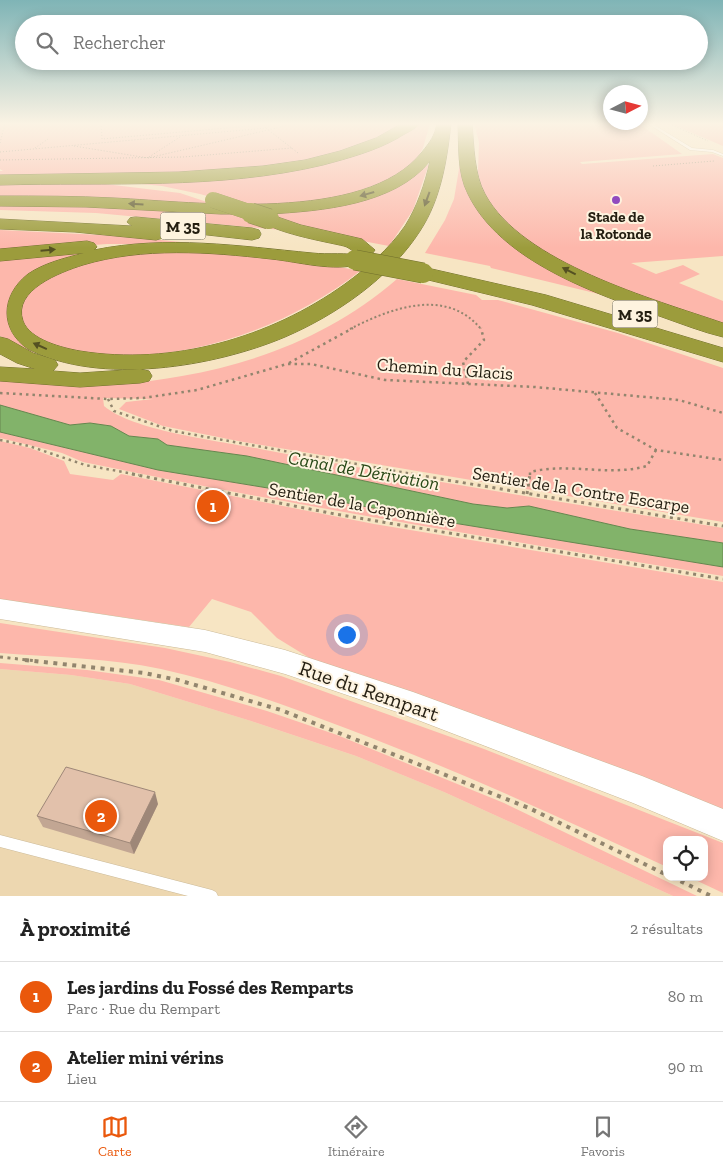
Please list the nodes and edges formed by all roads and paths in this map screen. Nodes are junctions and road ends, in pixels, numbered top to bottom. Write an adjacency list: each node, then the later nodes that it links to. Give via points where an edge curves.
1 (292, 165): 8 (highway, via 226,174)
2 (422, 165): 10 (highway, one-way to 10, via 399,181 372,193 340,201 256,209)
3 (438, 165): 13 (highway, one-way to 13, via 422,211 411,231 384,262 337,299 260,338 170,358 102,360 45,349 22,336 12,322 10,309 13,300 38,277 58,267 110,253)
4 (449, 165): 22 (highway, via 450,182 439,213 420,244 376,288 308,331 237,357)
5 (469, 165): 17 (highway, one-way to 5, via 613,292 551,262 504,230 486,211 476,193)
6 (667, 165): 7 (path)
7 (653, 166)
8 (39, 179): 9 (highway); 15 (highway, bridge, via 181,191 312,234 355,243)
9 (0, 180)
10 (0, 201)
11 (0, 215): 15 (highway, M 35, via 200,228)
12 (0, 224): 15 (highway, M 35, via 116,230)
13 (173, 248): 14 (highway, one-way to 13, via 109,246); 15 (highway, via 240,250 321,260)
14 (0, 255)
15 (360, 255): 16 (highway, M 35, bridge)
16 (427, 269): 18 (highway, M 35, via 555,292); 20 (highway, M 35)
17 (723, 330)
18 (723, 341)
19 (0, 344): 22 (highway, via 25,358 52,367)
20 (723, 355)
21 (287, 364): 24 (path, Chemin du Glacis, via 311,364 385,380); 24 (path, via 382,313 399,307 430,304 460,312 482,328 484,340 463,362); 27 (path, Chemin du Glacis, via 197,390 143,398)
22 (157, 373): 23 (highway, via 80,380)
23 (0, 374)
24 (468, 384): 26 (path, Chemin du Glacis)
25 (0, 393): 27 (path)
26 (595, 393): 28 (path, Chemin du Glacis, via 679,400); 30 (path, via 617,428)
27 (108, 399): 32 (path, Sentier de la Contre Escarpe, via 114,411 172,431)
28 (723, 413)
29 (0, 440): 34 (path, Sentier de la Caponnière, via 85,465 335,514)
30 (656, 450): 31 (path); 32 (path, via 647,466 633,471 618,473 553,468 530,472)
31 (723, 460)
32 (527, 494): 33 (path, Sentier de la Contre Escarpe)
33 (723, 526)
34 (723, 579)
35 (0, 608): 37 (street, Rue du Rempart, via 205,641 285,662 412,705 642,791)
36 (0, 657): 39 (path, via 144,673 281,710 511,801)
37 (723, 825)
38 (0, 841): 41 (lane)
39 (663, 873)
40 (680, 881): 42 (path)
41 (212, 896)
42 (711, 896)

